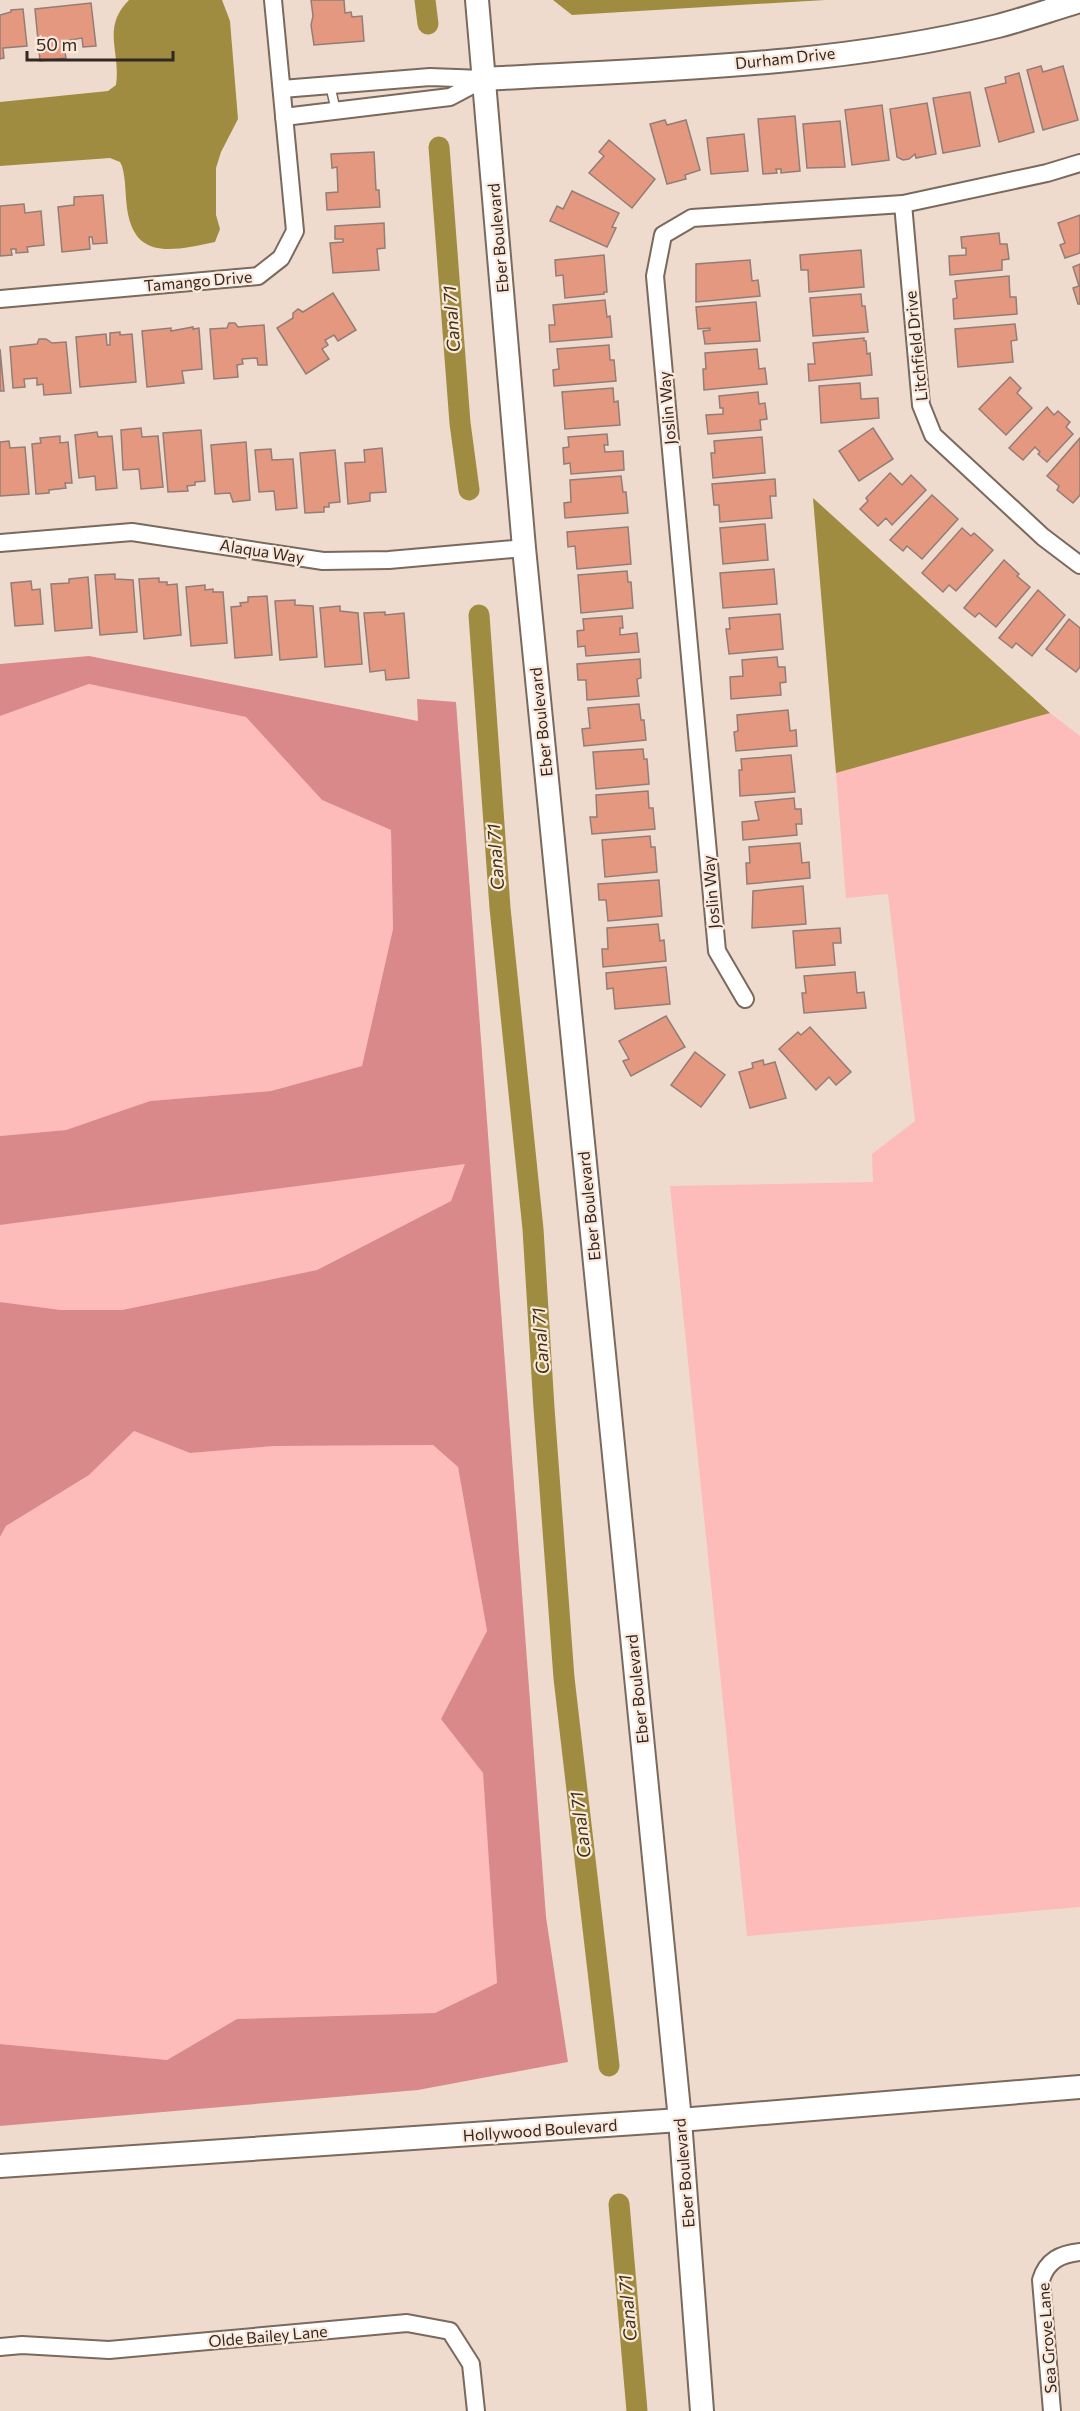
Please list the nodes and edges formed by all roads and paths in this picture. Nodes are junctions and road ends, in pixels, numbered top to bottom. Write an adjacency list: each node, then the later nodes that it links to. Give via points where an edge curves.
1 (273, 0): 6 (street, Tamango Drive)
2 (477, 0): 4 (street, Eber Boulevard)
3 (1080, 1): 4 (street, Durham Drive, via 998,26 789,60)
4 (484, 79): 5 (street, via 430,77); 7 (street, via 450,97); 13 (street, Eber Boulevard)
5 (330, 85): 6 (street); 7 (lane)
6 (282, 89): 8 (street, Tamango Drive)
7 (336, 111): 8 (street)
8 (284, 117): 11 (street, Tamango Drive, via 295,231 281,258 258,276)
9 (1080, 164): 10 (street, Joslin Way)
10 (903, 204): 14 (street, Litchfield Drive, via 921,405 933,435 1043,537); 15 (street, Joslin Way, via 692,218 663,235 661,245 655,276 717,951)
11 (0, 299)
12 (0, 543): 13 (street, Alaqua Way, via 132,532 323,561 389,560)
13 (524, 548): 17 (street, Eber Boulevard)
14 (1080, 565)
15 (745, 999)
16 (1080, 2088): 17 (street, Hollywood Boulevard)
17 (680, 2120): 18 (street, Hollywood Boulevard); 22 (street, Eber Boulevard)
18 (0, 2166)
19 (1079, 2252): 23 (street, Sea Grove Lane, via 1054,2260 1041,2280)
20 (0, 2347): 21 (street, Olde Bailey Lane, via 109,2350 407,2323 450,2331 471,2364)
21 (476, 2411)
22 (702, 2411)
23 (1052, 2411)

